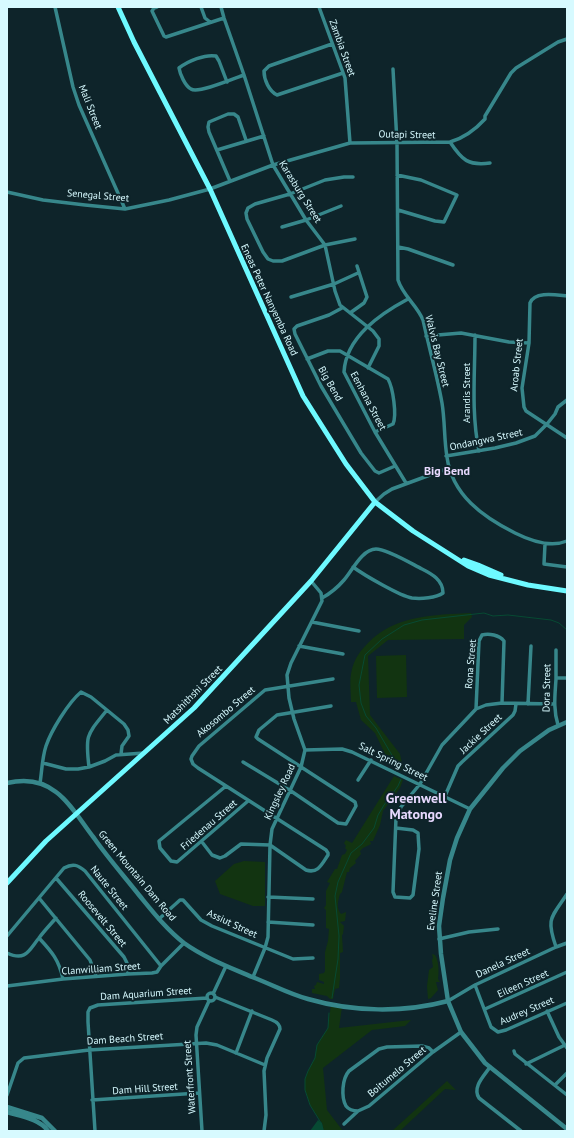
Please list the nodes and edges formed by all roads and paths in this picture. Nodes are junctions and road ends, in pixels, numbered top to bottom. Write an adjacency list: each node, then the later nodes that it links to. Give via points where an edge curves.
1 (55, 7): 30 (street, Mali Street, via 75,93)
2 (118, 7): 26 (main road, Eneas Peter Nanyemba Road)
3 (157, 7): 8 (street, via 152,11 166,37)
4 (201, 7): 8 (street, via 205,18)
5 (221, 7): 7 (street, Karasburg Street)
6 (319, 7): 10 (street, Zambia Street)
7 (224, 18): 8 (street); 13 (street, Karasburg Street)
8 (210, 22)
9 (567, 39): 17 (street, Outapi Street, via 516,68 485,119 472,132)
10 (332, 44): 12 (street, Zambia Street); 12 (street, via 269,66 264,71 266,82 277,95)
11 (393, 69): 19 (street, Walvis Bay Street)
12 (343, 73): 18 (street, Zambia Street, via 347,90)
13 (244, 75): 14 (street); 15 (street, Karasburg Street)
14 (227, 82): 14 (street, via 195,91 183,80 179,68 206,56 214,56 219,61)
15 (264, 136): 16 (street); 22 (street, Karasburg Street)
16 (246, 140): 20 (street); 20 (street, via 238,117 228,114 209,122 208,125)
17 (450, 142): 19 (street, Outapi Street); 21 (street, via 460,157 468,162)
18 (350, 143): 19 (street, Outapi Street); 22 (street, Outapi Street)
19 (397, 143): 23 (street, Walvis Bay Street)
20 (217, 150): 25 (street)
21 (490, 163)
22 (272, 165): 25 (street, Outapi Street); 28 (street, Karasburg Street)
23 (397, 175): 31 (street, Walvis Bay Street); 31 (street, via 416,178 457,195 444,222)
24 (353, 177): 28 (street, via 325,180)
25 (230, 181): 26 (street, Outapi Street)
26 (210, 189): 30 (street, Senegal Street, via 170,200); 62 (main road, Eneas Peter Nanyemba Road, via 303,396 346,464)
27 (7, 192): 30 (street, Senegal Street, via 43,200)
28 (290, 194): 32 (street, Karasburg Street); 35 (street, via 255,204 248,208 246,213 266,257 282,262)
29 (341, 206): 32 (street)
30 (125, 208)
31 (398, 210): 36 (street, Walvis Bay Street)
32 (306, 220): 33 (street); 35 (street, Karasburg Street)
33 (282, 227)
34 (355, 239): 35 (street)
35 (325, 245): 40 (street, Karasburg Street)
36 (398, 248): 37 (street); 43 (street, Walvis Bay Street, via 398,280)
37 (453, 265)
38 (357, 266): 39 (street)
39 (358, 273): 40 (street); 45 (street, via 367,297 364,303)
40 (334, 284): 42 (street); 44 (street, Karasburg Street)
41 (567, 296): 49 (street, Aroab Street, via 544,295 531,299)
42 (291, 297)
43 (408, 299): 46 (street, Eenhana Street, via 385,312); 48 (street, Walvis Bay Street, via 421,314)
44 (342, 308): 45 (street); 51 (street, Big Bend, via 295,327 295,334)
45 (350, 313): 46 (street)
46 (367, 327): 50 (street, Eenhana Street); 52 (street, via 373,330 379,342)
47 (475, 335): 48 (street, via 461,333); 49 (street); 57 (street, Arandis Street, via 474,395)
48 (426, 336): 58 (street, Walvis Bay Street, via 442,403)
49 (529, 343): 54 (street, Aroab Street, via 522,401 526,411)
50 (348, 355): 51 (street, via 334,350); 52 (street); 55 (street, Eenhana Street, via 344,372)
51 (307, 359): 59 (street, Big Bend, via 361,453 375,471)
52 (368, 368): 55 (street, via 389,381 396,415 393,424)
53 (567, 400): 54 (street)
54 (547, 424): 56 (street, Aroab Street); 57 (street, Ondangwa Street, via 540,433 529,439)
55 (375, 432): 59 (street, Eenhana Street)
56 (567, 438)
57 (479, 451): 58 (street, Ondangwa Street)
58 (446, 456): 60 (street, Walvis Bay Street)
59 (395, 466): 61 (street, Eenhana Street)
60 (449, 468): 61 (street); 64 (street, Walvis Bay Street, via 454,484 460,492 487,517)
61 (406, 483): 62 (street, via 384,494)
62 (376, 502): 67 (main road, Matshithshi Street); 68 (main road, Eneas Peter Nanyemba Road, via 412,531 478,571 528,585)
63 (567, 541): 64 (street, Walvis Bay Street, via 553,545)
64 (545, 544): 66 (street, via 544,564)
65 (353, 567): 65 (street, via 368,551 381,550 432,575 441,583 443,593 412,598); 69 (street, via 333,591)
66 (567, 567)
67 (311, 581): 69 (street); 92 (main road, Matshithshi Street, via 194,708)
68 (567, 591)
69 (322, 598): 70 (street)
70 (312, 622): 71 (street); 72 (street)
71 (359, 631)
72 (299, 646): 75 (street); 79 (street, via 288,669)
73 (531, 646): 82 (street)
74 (556, 650): 76 (street, Dora Street)
75 (343, 654)
76 (556, 678): 77 (street); 83 (street, Dora Street)
77 (567, 678)
78 (333, 679): 79 (street)
79 (288, 686): 87 (street); 102 (street, Akosombo Street, via 262,692 203,742 192,756 195,766)
80 (502, 703): 81 (street); 85 (street); 85 (street, Rona Street, via 504,640 498,636 485,634 479,641)
81 (516, 704): 82 (street); 104 (street, Jackie Street, via 513,715 458,766)
82 (528, 704): 83 (street)
83 (554, 704): 89 (street, Dora Street)
84 (331, 706): 87 (street)
85 (476, 709): 101 (street, via 442,745)
86 (107, 710): 91 (street, via 128,730 129,736); 94 (street, via 81,692 76,696 50,734); 96 (street, via 87,738)
87 (292, 712): 90 (street); 97 (street, via 276,716 259,730 256,737)
88 (567, 722): 89 (street, Eveline Street)
89 (558, 725): 106 (street, Eveline Street, via 510,760)
90 (305, 750): 93 (street, Salt Spring Street, via 342,749); 97 (street, Kingsley Road)
91 (120, 754): 92 (street); 96 (street)
92 (145, 754): 107 (main road, Matshithshi Street)
93 (371, 760): 98 (street); 101 (street, Salt Spring Street)
94 (43, 762): 96 (street, via 66,769); 100 (street)
95 (243, 762): 103 (street)
96 (89, 767)
97 (301, 767): 103 (street, Kingsley Road); 103 (street, via 355,802 356,806 344,825)
98 (358, 780)
99 (7, 783): 100 (street, Green Mountain Dam Road)
100 (40, 783): 107 (street, Green Mountain Dam Road, via 56,792)
101 (420, 784): 104 (street, Salt Spring Street); 109 (street, via 399,810)
102 (226, 786): 105 (street, Akosombo Street); 110 (street, Friedenau Street, via 163,837 159,845 171,861 177,862)
103 (291, 791): 108 (street, Kingsley Road)
104 (445, 796): 106 (street, Salt Spring Street)
105 (248, 801): 108 (street, Akosombo Street); 110 (street, Friedenau Street)
106 (470, 809): 125 (street, Eveline Street, via 450,860)
107 (76, 814): 113 (main road, Matshithshi Street, via 39,847); 119 (street, Green Mountain Dam Road)
108 (276, 818): 111 (street, Kingsley Road); 111 (street, Akosombo Street, via 326,850 328,855 318,870 311,872)
109 (396, 828): 109 (street, via 393,895 410,898 413,896 419,849 418,833)
110 (202, 842): 111 (street, via 212,855 220,858 241,844)
111 (270, 845): 115 (street, Kingsley Road)
112 (56, 878): 116 (street, Naute Street); 132 (street, Naute Street, via 69,865 76,865 85,871); 135 (street, Roosevelt Street, via 124,957)
113 (7, 883)
114 (567, 894): 128 (street, via 552,916 550,924)
115 (268, 897): 117 (street); 120 (street, Kingsley Road)
116 (39, 898): 118 (street); 123 (street, Naute Street)
117 (313, 899)
118 (56, 918): 124 (street); 136 (street, via 90,960)
119 (158, 919): 126 (street, Green Mountain Dam Road); 129 (street, Assiut Street, via 183,900 202,920 212,926)
120 (268, 922): 121 (street); 129 (street, Kingsley Road)
121 (313, 925)
122 (498, 929): 125 (street)
123 (7, 936)
124 (39, 938): 130 (street, via 28,953 13,956); 138 (street, via 55,956)
125 (439, 939): 143 (street, Eveline Street)
126 (184, 943): 132 (street, Clanwilliam Street); 133 (street, Green Mountain Dam Road)
127 (567, 943): 128 (street, Danela Street)
128 (556, 946): 139 (street, Danela Street)
129 (265, 948): 131 (street, via 293,959); 137 (street, Kingsley Road)
130 (7, 953)
131 (313, 958)
132 (161, 966): 135 (street, Clanwilliam Street, via 155,973)
133 (226, 966): 137 (street, Green Mountain Dam Road); 141 (street)
134 (567, 972): 145 (street, Eileen Street)
135 (128, 974): 136 (street, Clanwilliam Street)
136 (96, 976): 138 (street, Clanwilliam Street)
137 (253, 977): 143 (street, Green Mountain Dam Road, via 300,997 342,1007 398,1010)
138 (63, 979): 140 (street, Clanwilliam Street)
139 (475, 985): 143 (street, Danela Street); 145 (street, Audrey Street)
140 (7, 986)
141 (214, 995): 142 (street, via 209,994); 142 (street, via 214,1001); 146 (street)
142 (208, 1000): 149 (street, Waterfront Street, via 197,1027); 151 (street, Dam Aquarium Street, via 94,1006 88,1012)
143 (448, 1000): 148 (street, Eveline Street)
144 (567, 1003): 147 (street, Audrey Street)
145 (485, 1009): 147 (street, Audrey Street, via 491,1027 498,1032)
146 (252, 1011): 154 (street); 156 (street, via 276,1021 280,1026)
147 (547, 1011): 150 (street)
148 (461, 1032): 153 (street, Boitumelo Street); 157 (street, Eveline Street)
149 (196, 1043): 151 (street, Dam Beach Street); 154 (street, Dam Beach Street, via 217,1045); 160 (street, Waterfront Street)
150 (566, 1046): 155 (street)
151 (89, 1050): 161 (street, Dam Beach Street, via 24,1058 18,1063); 163 (street, Dam Aquarium Street)
152 (514, 1051): 155 (street)
153 (433, 1052): 165 (street, Boitumelo Street, via 369,1106); 165 (street, via 422,1046 379,1049 345,1075 343,1081 346,1106)
154 (236, 1053): 156 (street, Dam Beach Street)
155 (526, 1064): 159 (street)
156 (265, 1065): 173 (street)
157 (490, 1067): 168 (street, Eveline Street); 174 (street, via 480,1080 477,1096)
158 (567, 1072): 159 (street)
159 (555, 1085): 162 (street)
160 (199, 1093): 163 (street, Dam Hill Street); 172 (street, Waterfront Street)
161 (7, 1095)
162 (567, 1095)
163 (92, 1100): 171 (street, Dam Aquarium Street)
164 (7, 1107): 170 (street, via 42,1118)
165 (358, 1111): 167 (street, Boitumelo Street)
166 (7, 1112): 169 (street, via 35,1121)
167 (344, 1124)
168 (567, 1129)
169 (48, 1131)
170 (55, 1131)
171 (95, 1131)
172 (202, 1131)
173 (264, 1131)
174 (521, 1131)

